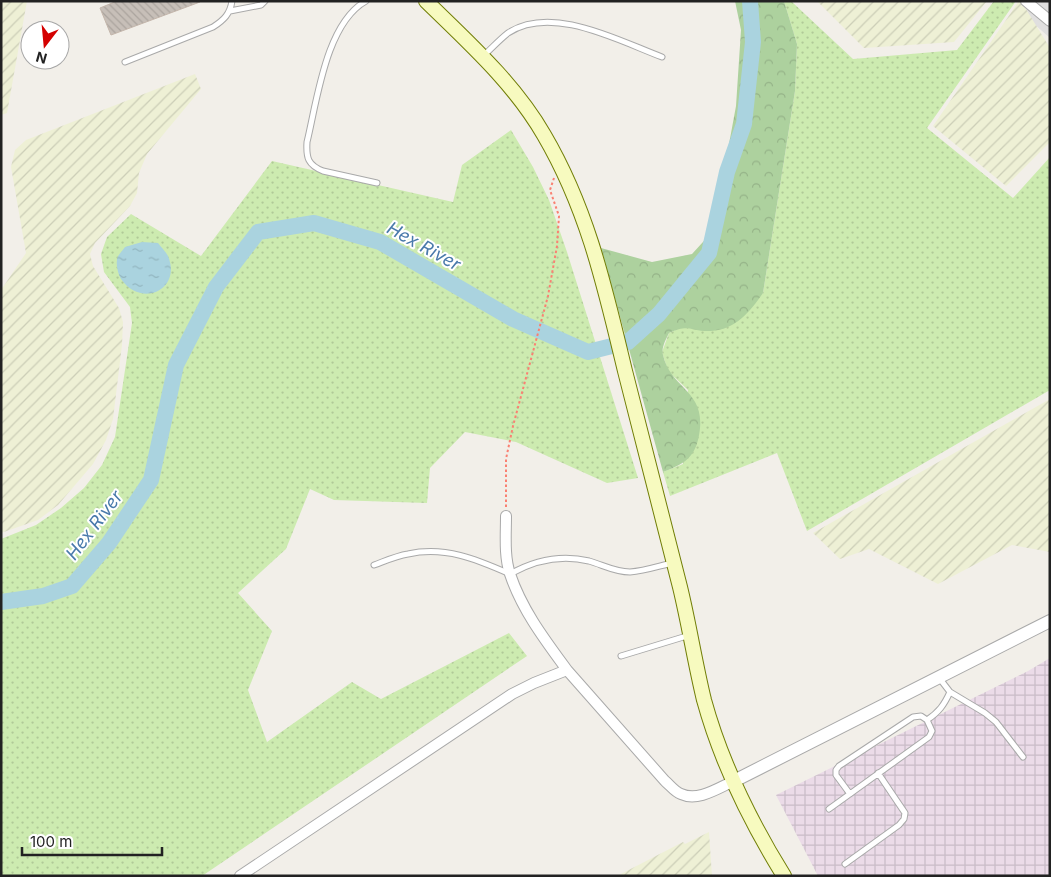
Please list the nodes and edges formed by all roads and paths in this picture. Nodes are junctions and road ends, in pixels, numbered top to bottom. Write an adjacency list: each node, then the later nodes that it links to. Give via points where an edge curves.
1 (232, 1): 6 (lane)
2 (265, 1): 6 (lane, via 261,5)
3 (366, 1): 12 (lane, via 344,22 329,49 306,154 315,168)
4 (426, 1): 8 (main road)
5 (1026, 1): 7 (street)
6 (230, 11): 10 (lane, via 213,27)
7 (1050, 21)
8 (482, 57): 9 (lane, via 521,27 558,22 576,24); 11 (main road, via 530,113)
9 (662, 57)
10 (125, 62)
11 (559, 164): 13 (path, via 550,190 559,216 557,246 548,296 506,459); 14 (main road, via 576,197 609,303)
12 (377, 183)
13 (506, 516): 16 (street, via 506,553)
14 (673, 562): 16 (lane, via 631,572 576,559 545,560 528,564); 18 (main road)
15 (374, 565): 16 (lane, via 407,554 449,552 468,556)
16 (510, 574): 20 (street, via 538,631)
17 (1050, 621): 21 (street)
18 (690, 635): 19 (lane); 26 (main road, via 707,709)
19 (621, 656)
20 (568, 670): 26 (street, via 680,794 702,796); 30 (street, via 512,694)
21 (938, 677): 22 (lane); 26 (street)
22 (950, 692): 23 (lane, via 943,707); 24 (lane, via 985,712)
23 (927, 720): 25 (lane, via 932,731 929,737); 27 (lane, via 921,716 913,717 839,766 836,775)
24 (1023, 757)
25 (878, 773): 27 (lane); 29 (lane, via 905,813 904,819)
26 (734, 781): 31 (main road)
27 (850, 794): 28 (lane)
28 (829, 809)
29 (845, 864)
30 (240, 876)
31 (784, 876)

